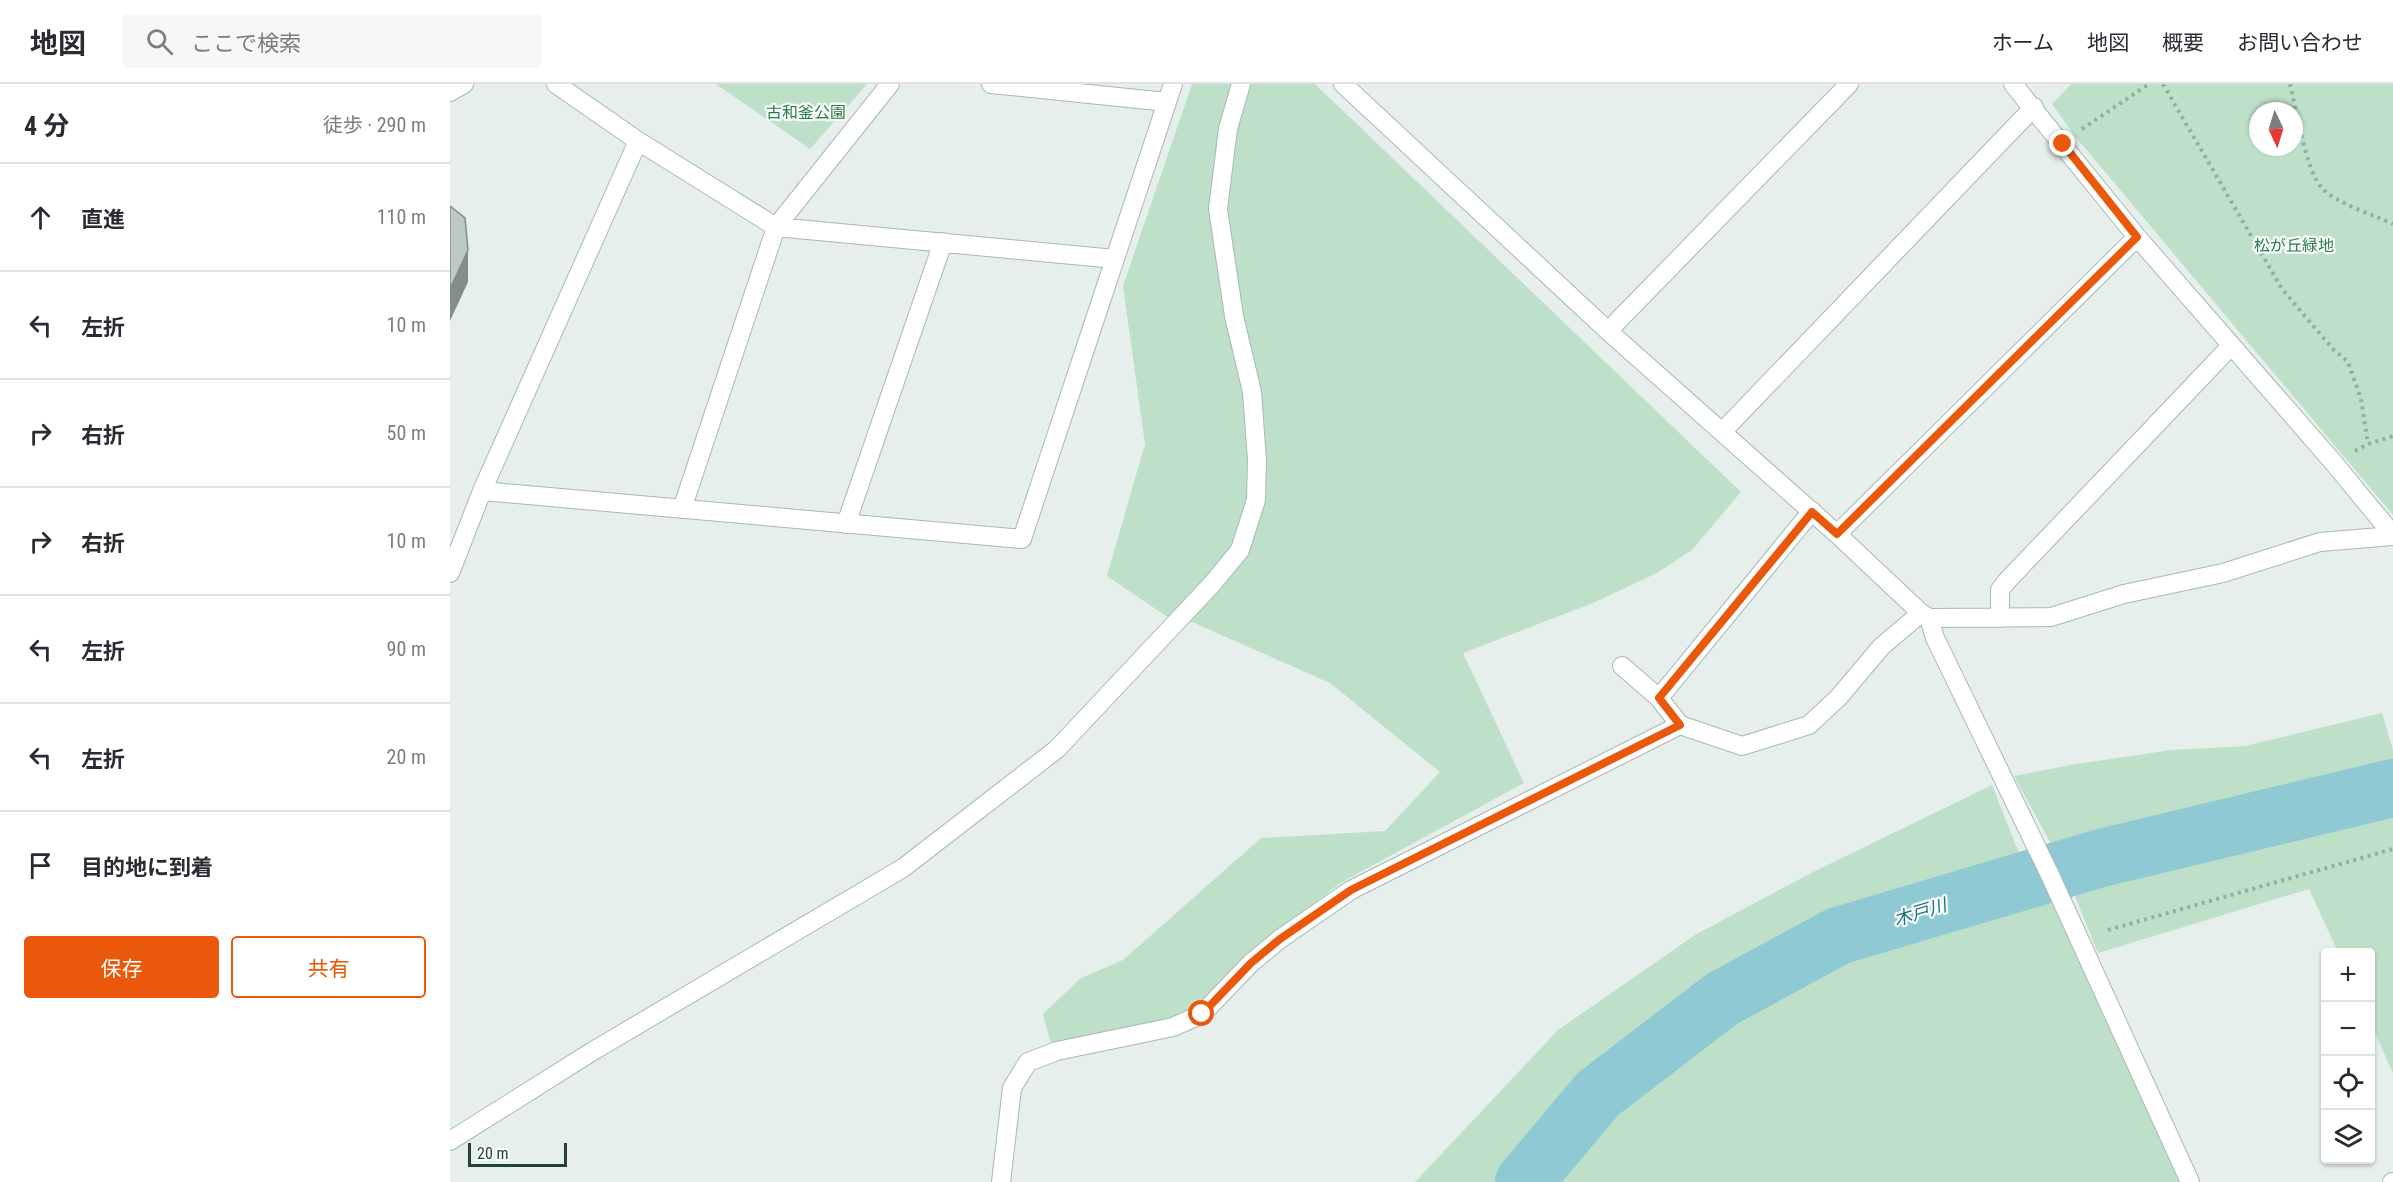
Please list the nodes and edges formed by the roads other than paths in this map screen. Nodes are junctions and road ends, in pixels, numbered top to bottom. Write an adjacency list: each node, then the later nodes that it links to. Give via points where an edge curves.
1 (464, 84): 10 (street)
2 (556, 84): 13 (street)
3 (890, 84): 14 (street)
4 (991, 84): 11 (street)
5 (1173, 84): 11 (street)
6 (1241, 84): 33 (street, via 1228,129 1218,208 1234,316 1252,392 1257,459 1256,500 1240,550 1057,749 903,868 593,1050)
7 (1343, 84): 18 (street)
8 (1849, 84): 18 (street)
9 (2013, 84): 12 (street)
10 (450, 92)
11 (1167, 102): 17 (street)
12 (2034, 107): 15 (street); 20 (street)
13 (638, 141): 14 (street); 21 (street)
14 (776, 227): 16 (street); 22 (street)
15 (2137, 237): 19 (street); 25 (street)
16 (943, 242): 17 (street); 24 (street)
17 (1115, 259): 24 (street, via 1022,539)
18 (1608, 331): 20 (street)
19 (2231, 346): 26 (street); 29 (street, via 2006,582 2000,590)
20 (1722, 432): 23 (street)
21 (482, 491): 22 (street); 27 (street)
22 (682, 508): 24 (street)
23 (1812, 512): 25 (street); 31 (street)
24 (846, 524)
25 (1837, 534): 28 (street)
26 (2393, 535): 29 (street, via 2320,542 2223,573 2124,594 2051,617)
27 (450, 573)
28 (1925, 616): 29 (street); 32 (street, via 1881,647 1839,697 1809,725 1742,746); 35 (street, via 2050,875)
29 (2000, 618)
30 (1622, 666): 31 (street)
31 (1659, 698): 32 (street)
32 (1680, 725): 34 (street, via 1351,890 1251,963 1202,1014 1173,1028 1057,1051 1028,1062 1012,1088)
33 (450, 1141)
34 (1001, 1182)
35 (2190, 1182)

